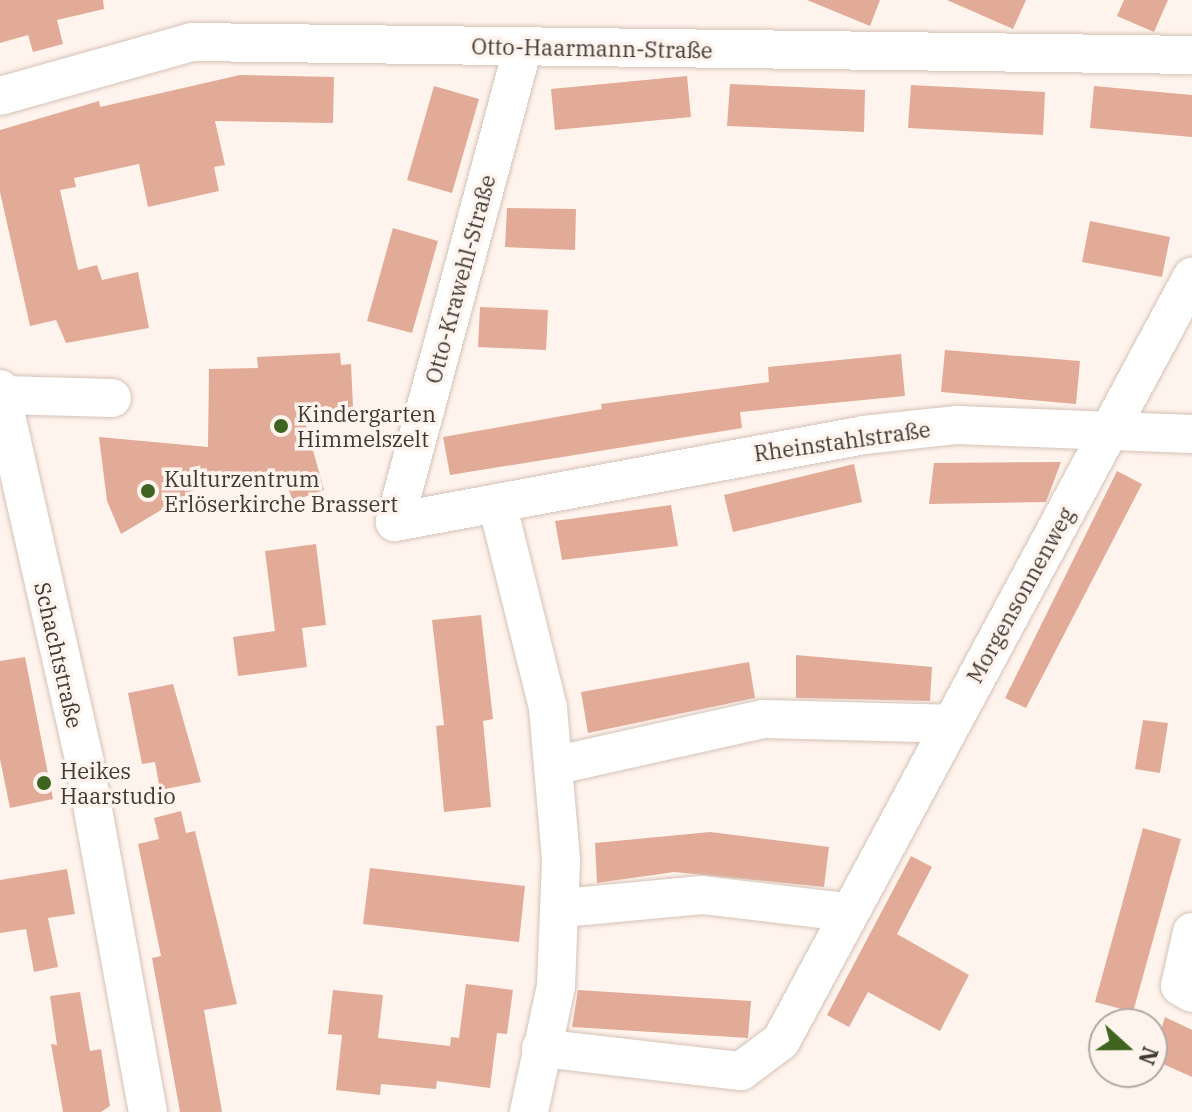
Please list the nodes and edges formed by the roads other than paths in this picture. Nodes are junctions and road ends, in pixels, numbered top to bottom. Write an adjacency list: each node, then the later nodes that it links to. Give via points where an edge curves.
1 (523, 47): 2 (street, Otto-Haarmann-Straße); 3 (street, Otto-Haarmann-Straße, via 192,42); 9 (street, Otto-Krawehl-Straße, via 395,522)
2 (1192, 55)
3 (0, 96)
4 (1192, 277): 7 (street, Morgensonnenweg)
5 (1, 392): 6 (street); 17 (street, Schachtstraße, via 84,760)
6 (112, 398)
7 (1111, 429): 8 (street, Rheinstahlstraße); 9 (street, Rheinstahlstraße, via 957,425 863,435); 10 (street, Morgensonnenweg)
8 (1192, 434)
9 (497, 503): 11 (street, via 548,708)
10 (949, 724): 11 (street, via 764,719); 13 (street, Morgensonnenweg)
11 (553, 766): 12 (street)
12 (562, 908): 13 (street, via 702,895); 16 (street, via 556,986)
13 (847, 912): 16 (street, Morgensonnenweg, via 781,1041 741,1071)
14 (1192, 932): 15 (street, via 1180,986)
15 (1192, 993)
16 (541, 1048): 18 (street)
17 (148, 1112)
18 (529, 1112)

